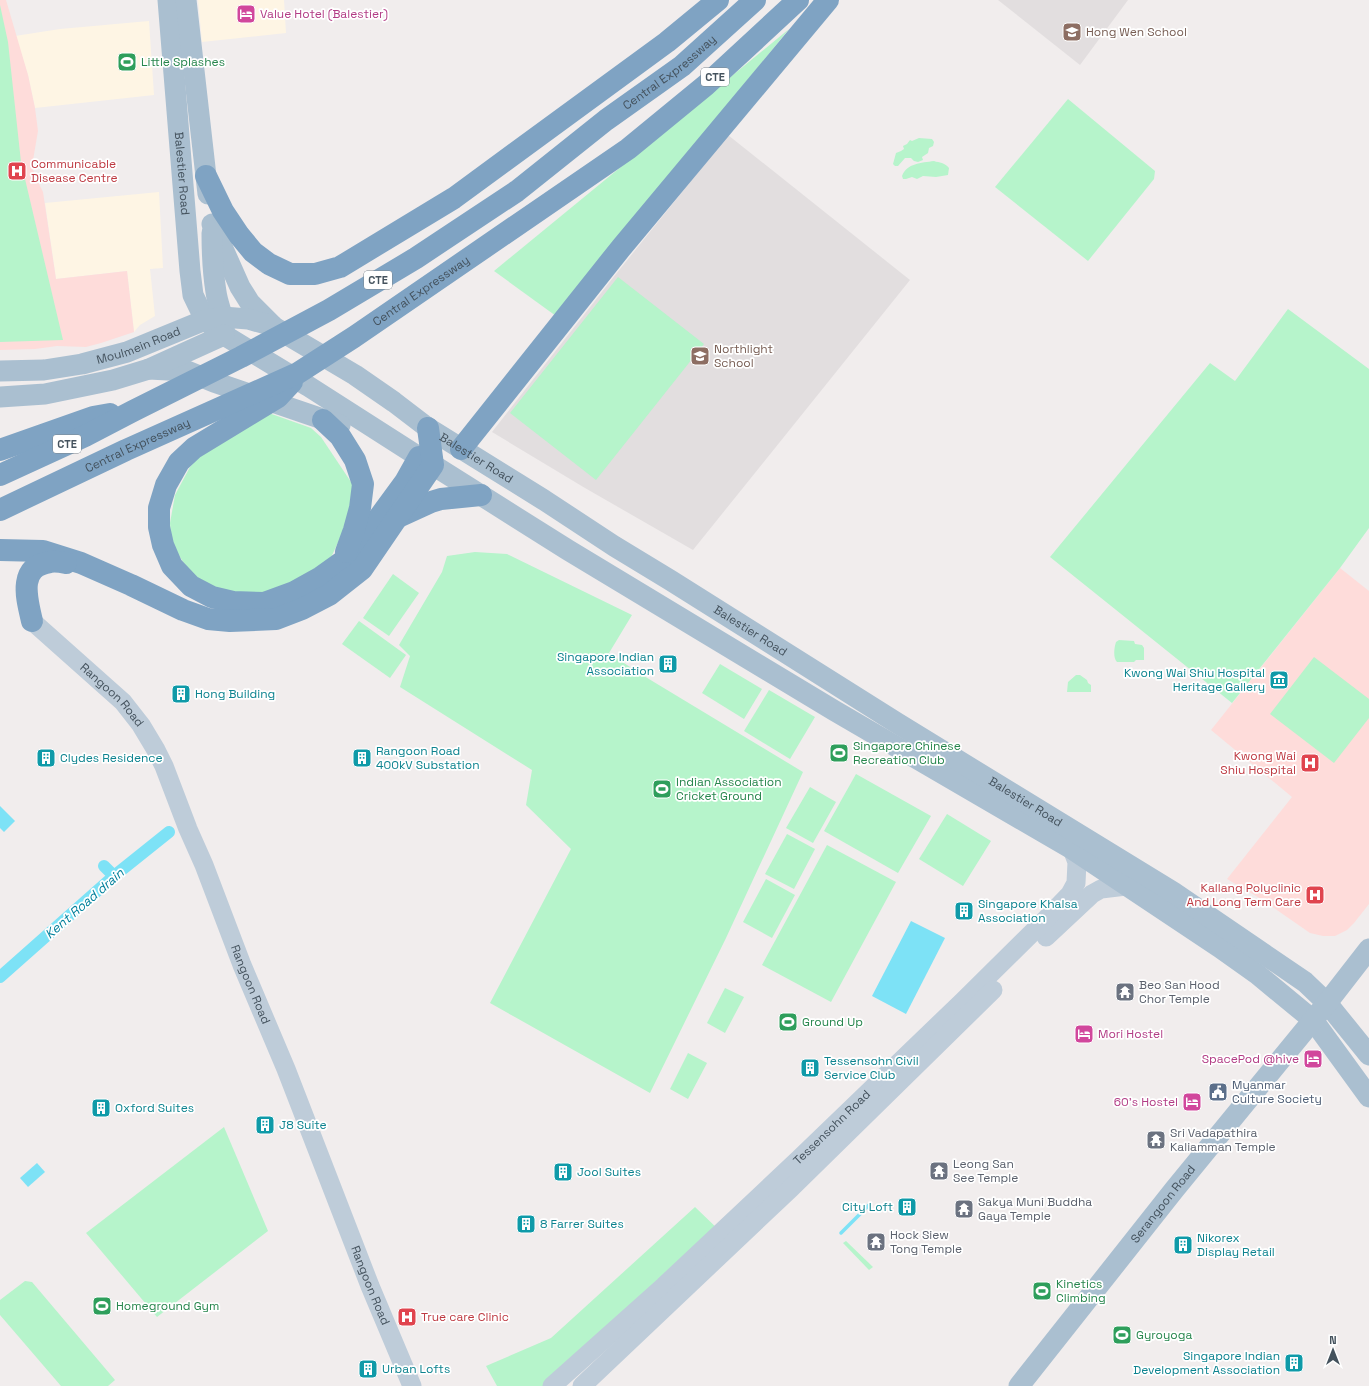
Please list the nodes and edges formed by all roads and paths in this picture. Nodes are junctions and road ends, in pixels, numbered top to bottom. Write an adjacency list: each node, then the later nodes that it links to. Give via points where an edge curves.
1 (168, 0): 8 (main road, Balestier Road)
2 (186, 0): 7 (main road, Balestier Road)
3 (718, 0): 7 (highway, via 667,42 454,198 340,267 315,274 290,274 269,264 253,252 239,235)
4 (755, 0): 16 (highway, Central Expressway / CTE, via 682,66 606,120 517,191 416,258 241,358)
5 (798, 0): 14 (highway, Central Expressway / CTE, via 706,85 628,149 360,333)
6 (828, 0): 20 (highway, via 621,248)
7 (207, 186): 8 (main road, via 199,201); 9 (main road, Balestier Road)
8 (184, 202): 10 (main road, Balestier Road, via 193,295)
9 (212, 224): 10 (main road, Balestier Road); 11 (main road, Balestier Road, via 240,287 250,303)
10 (217, 324): 11 (main road, Moulmein Road, via 248,319); 12 (main road, Moulmein Road); 13 (main road, Moulmein Road, via 82,364 44,370); 19 (main road, Balestier Road)
11 (274, 327): 18 (main road, Balestier Road, via 355,375)
12 (149, 369): 15 (main road, Moulmein Road, via 113,380 45,394); 17 (main road, via 187,371)
13 (0, 371)
14 (298, 372): 25 (highway, Central Expressway / CTE); 28 (highway, via 278,397 200,444 179,462 166,485 159,508 162,545 172,566 191,586 212,597 233,602 264,603 294,592)
15 (0, 397)
16 (133, 411): 21 (highway, via 93,417); 23 (highway, Central Expressway / CTE, via 85,436)
17 (323, 420): 19 (main road); 28 (highway, via 340,436 355,460 363,484 360,508)
18 (428, 428): 20 (main road, Balestier Road); 22 (highway)
19 (389, 438): 22 (main road, Balestier Road)
20 (461, 449): 34 (main road, Balestier Road, via 897,723 1174,892 1305,982)
21 (0, 450)
22 (426, 461): 24 (main road, Balestier Road); 26 (highway); 28 (highway, via 405,482 361,542)
23 (0, 474)
24 (481, 495): 26 (highway, via 441,499); 31 (main road, Balestier Road, via 876,735)
25 (0, 510)
26 (396, 518): 29 (highway, via 362,569 329,595 276,619 230,622 208,619 182,610)
27 (0, 550): 29 (highway, via 43,551)
28 (342, 562)
29 (81, 563): 30 (highway, via 50,562 36,567 28,578 26,592)
30 (32, 621): 38 (street, Rangoon Road, via 123,702 156,750)
31 (1072, 849): 32 (main road, Balestier Road); 39 (street, Tessensohn Road, via 1077,862 1076,883 1070,894 1043,922 798,1160 664,1286)
32 (1126, 886): 35 (main road, Balestier Road, via 1257,974); 40 (street, Tessensohn Road, via 1101,889 1069,913 878,1104)
33 (1369, 949): 34 (main road, Serangoon Road)
34 (1327, 1003): 35 (main road, Serangoon Road); 36 (main road, Balestier Road)
35 (1313, 1020): 37 (main road, Balestier Road); 41 (main road, Serangoon Road)
36 (1369, 1055)
37 (1369, 1097)
38 (412, 1386)
39 (552, 1386)
40 (582, 1386)
41 (1019, 1386)

